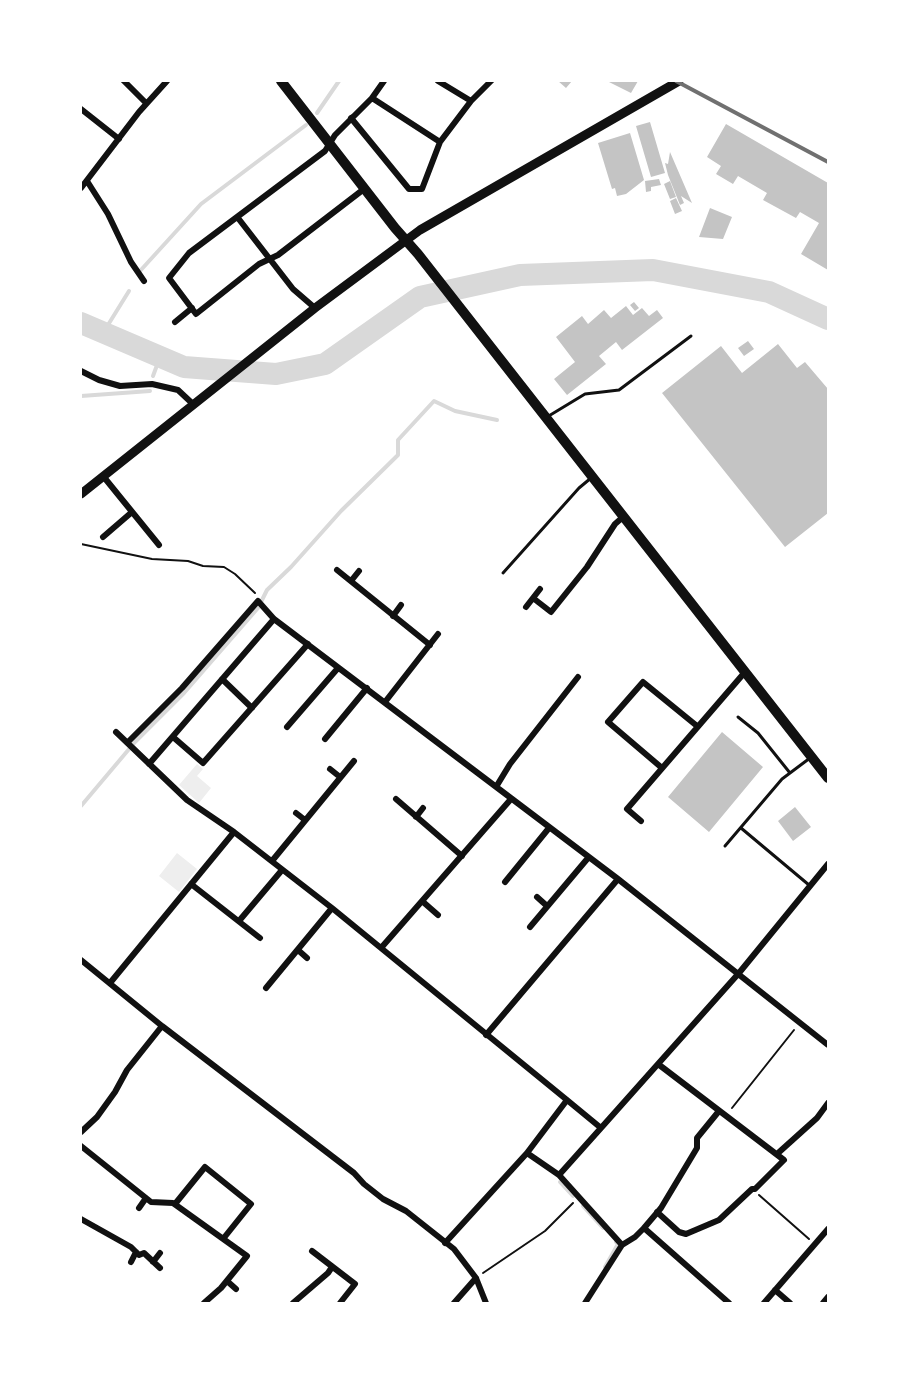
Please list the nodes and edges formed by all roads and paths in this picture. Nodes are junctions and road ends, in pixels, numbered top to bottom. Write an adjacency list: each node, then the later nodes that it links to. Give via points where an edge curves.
1 (124, 81): 10 (street)
2 (167, 81): 10 (street)
3 (281, 81): 15 (main road)
4 (384, 81): 8 (street)
5 (438, 81): 9 (street)
6 (491, 81): 9 (street)
7 (679, 81): 20 (main road)
8 (372, 98): 12 (street); 14 (street)
9 (471, 101): 14 (street)
10 (146, 103): 13 (street)
11 (81, 110): 13 (street)
12 (351, 118): 14 (street, via 409,189 422,189); 15 (street)
13 (118, 139): 16 (street)
14 (440, 142)
15 (330, 143): 18 (main road); 19 (street, via 325,151)
16 (87, 181): 17 (street); 22 (street)
17 (81, 188)
18 (364, 189): 20 (main road); 21 (street)
19 (238, 218): 21 (street); 24 (street, via 189,253 169,278)
20 (406, 241): 23 (main road); 29 (main road)
21 (270, 260): 23 (street, via 293,289); 24 (street, via 196,314)
22 (144, 281)
23 (315, 308): 28 (main road)
24 (192, 309): 25 (street)
25 (175, 322)
26 (691, 336): 29 (lane, via 619,390 585,394)
27 (81, 371): 28 (street, via 120,386 152,384 178,390)
28 (194, 405): 30 (main road)
29 (545, 418): 31 (main road)
30 (103, 476): 32 (main road); 33 (street)
31 (592, 477): 34 (main road); 41 (lane)
32 (81, 494)
33 (132, 512): 35 (street); 37 (street)
34 (623, 517): 38 (street); 55 (main road)
35 (103, 537)
36 (81, 544): 46 (path, via 152,559 224,567 254,590)
37 (159, 544)
38 (587, 567): 42 (street); 45 (street, via 551,612)
39 (338, 570): 43 (street)
40 (359, 571): 43 (street)
41 (503, 573)
42 (595, 573)
43 (351, 581): 49 (street)
44 (540, 589): 45 (street)
45 (533, 598): 48 (street)
46 (260, 603): 50 (street); 59 (street)
47 (401, 605): 49 (street)
48 (526, 607)
49 (393, 616): 53 (street)
50 (274, 619): 52 (street); 58 (street)
51 (438, 634): 53 (street)
52 (308, 644): 54 (street); 62 (street)
53 (430, 645): 61 (street)
54 (338, 668): 60 (street); 65 (street)
55 (745, 672): 64 (street); 70 (main road)
56 (182, 675): 59 (street)
57 (578, 677): 78 (street)
58 (222, 680): 62 (street); 67 (street)
59 (188, 681): 69 (street)
60 (367, 688): 61 (street); 68 (street)
61 (385, 702): 78 (street)
62 (252, 708): 67 (street, via 203,763)
63 (738, 717): 75 (lane, via 758,734)
64 (698, 726): 73 (street); 73 (street, via 643,682 608,722)
65 (287, 727)
66 (116, 732): 69 (street)
67 (172, 736): 72 (street)
68 (325, 739)
69 (130, 745): 72 (street)
70 (812, 757): 75 (lane); 77 (main road)
71 (354, 761): 76 (street)
72 (149, 764): 88 (street, via 187,801)
73 (662, 768): 85 (street, via 627,809)
74 (330, 769): 76 (street)
75 (790, 773): 87 (lane)
76 (340, 777): 84 (street)
77 (828, 778)
78 (496, 788): 80 (street)
79 (396, 799): 83 (street)
80 (511, 799): 86 (street); 90 (street)
81 (423, 808): 83 (street)
82 (296, 813): 84 (street)
83 (416, 817): 90 (street)
84 (305, 820): 92 (street)
85 (641, 821)
86 (549, 828): 91 (street); 96 (street)
87 (741, 828): 89 (lane); 98 (lane)
88 (234, 832): 92 (street); 97 (street)
89 (725, 846)
90 (462, 856): 100 (street)
91 (588, 858): 95 (street); 101 (street)
92 (272, 861): 94 (street)
93 (828, 864): 98 (street)
94 (282, 870): 102 (street); 104 (street)
95 (618, 879): 111 (street); 116 (street)
96 (505, 882)
97 (191, 884): 104 (street); 112 (street)
98 (809, 885): 111 (street)
99 (537, 897): 101 (street)
100 (422, 901): 103 (street); 107 (street)
101 (547, 906): 105 (street)
102 (332, 908): 107 (street); 108 (street)
103 (438, 915)
104 (239, 921): 106 (street)
105 (530, 927)
106 (260, 938)
107 (381, 948): 116 (street)
108 (298, 950): 109 (street); 113 (street)
109 (307, 958)
110 (81, 960): 112 (street)
111 (739, 973): 114 (street); 118 (street)
112 (110, 983): 115 (street)
113 (266, 988)
114 (800, 1023): 117 (street); 122 (path)
115 (162, 1026): 124 (street, via 97,1117); 139 (street, via 354,1173 382,1199 406,1210)
116 (486, 1035): 119 (street)
117 (828, 1045)
118 (658, 1064): 121 (street); 123 (street)
119 (567, 1100): 123 (street); 126 (street)
120 (828, 1103): 127 (street)
121 (719, 1111): 122 (street); 134 (street, via 697,1138 697,1148)
122 (725, 1117): 127 (street)
123 (601, 1128): 128 (street)
124 (81, 1132)
125 (81, 1146): 131 (street)
126 (527, 1153): 128 (street); 139 (street)
127 (777, 1154): 129 (street, via 784,1160)
128 (559, 1175): 130 (street)
129 (752, 1189): 134 (street, via 719,1220 686,1234); 141 (path)
130 (580, 1197): 140 (street); 149 (path, via 545,1231)
131 (146, 1198): 132 (street); 133 (street)
132 (175, 1204): 138 (street); 138 (street, via 205,1167 250,1204)
133 (139, 1208)
134 (657, 1212): 136 (street)
135 (83, 1222): 143 (street)
136 (644, 1228): 140 (street); 160 (street)
137 (828, 1229): 141 (street)
138 (223, 1239): 150 (street, via 247,1256)
139 (445, 1243): 149 (street)
140 (622, 1245): 159 (street)
141 (815, 1245): 152 (street)
142 (312, 1251): 147 (street)
143 (136, 1252): 145 (street); 146 (street, via 144,1253)
144 (160, 1253): 146 (street)
145 (130, 1262)
146 (153, 1262): 148 (street)
147 (332, 1267): 155 (street); 156 (street, via 355,1284)
148 (160, 1268)
149 (476, 1278): 157 (street); 158 (street)
150 (227, 1281): 151 (street); 154 (street)
151 (236, 1289)
152 (775, 1290): 161 (street); 162 (street)
153 (828, 1297): 163 (street)
154 (204, 1303)
155 (293, 1303)
156 (340, 1303)
157 (454, 1303)
158 (486, 1303)
159 (585, 1303)
160 (729, 1303)
161 (764, 1303)
162 (790, 1303)
163 (823, 1303)

